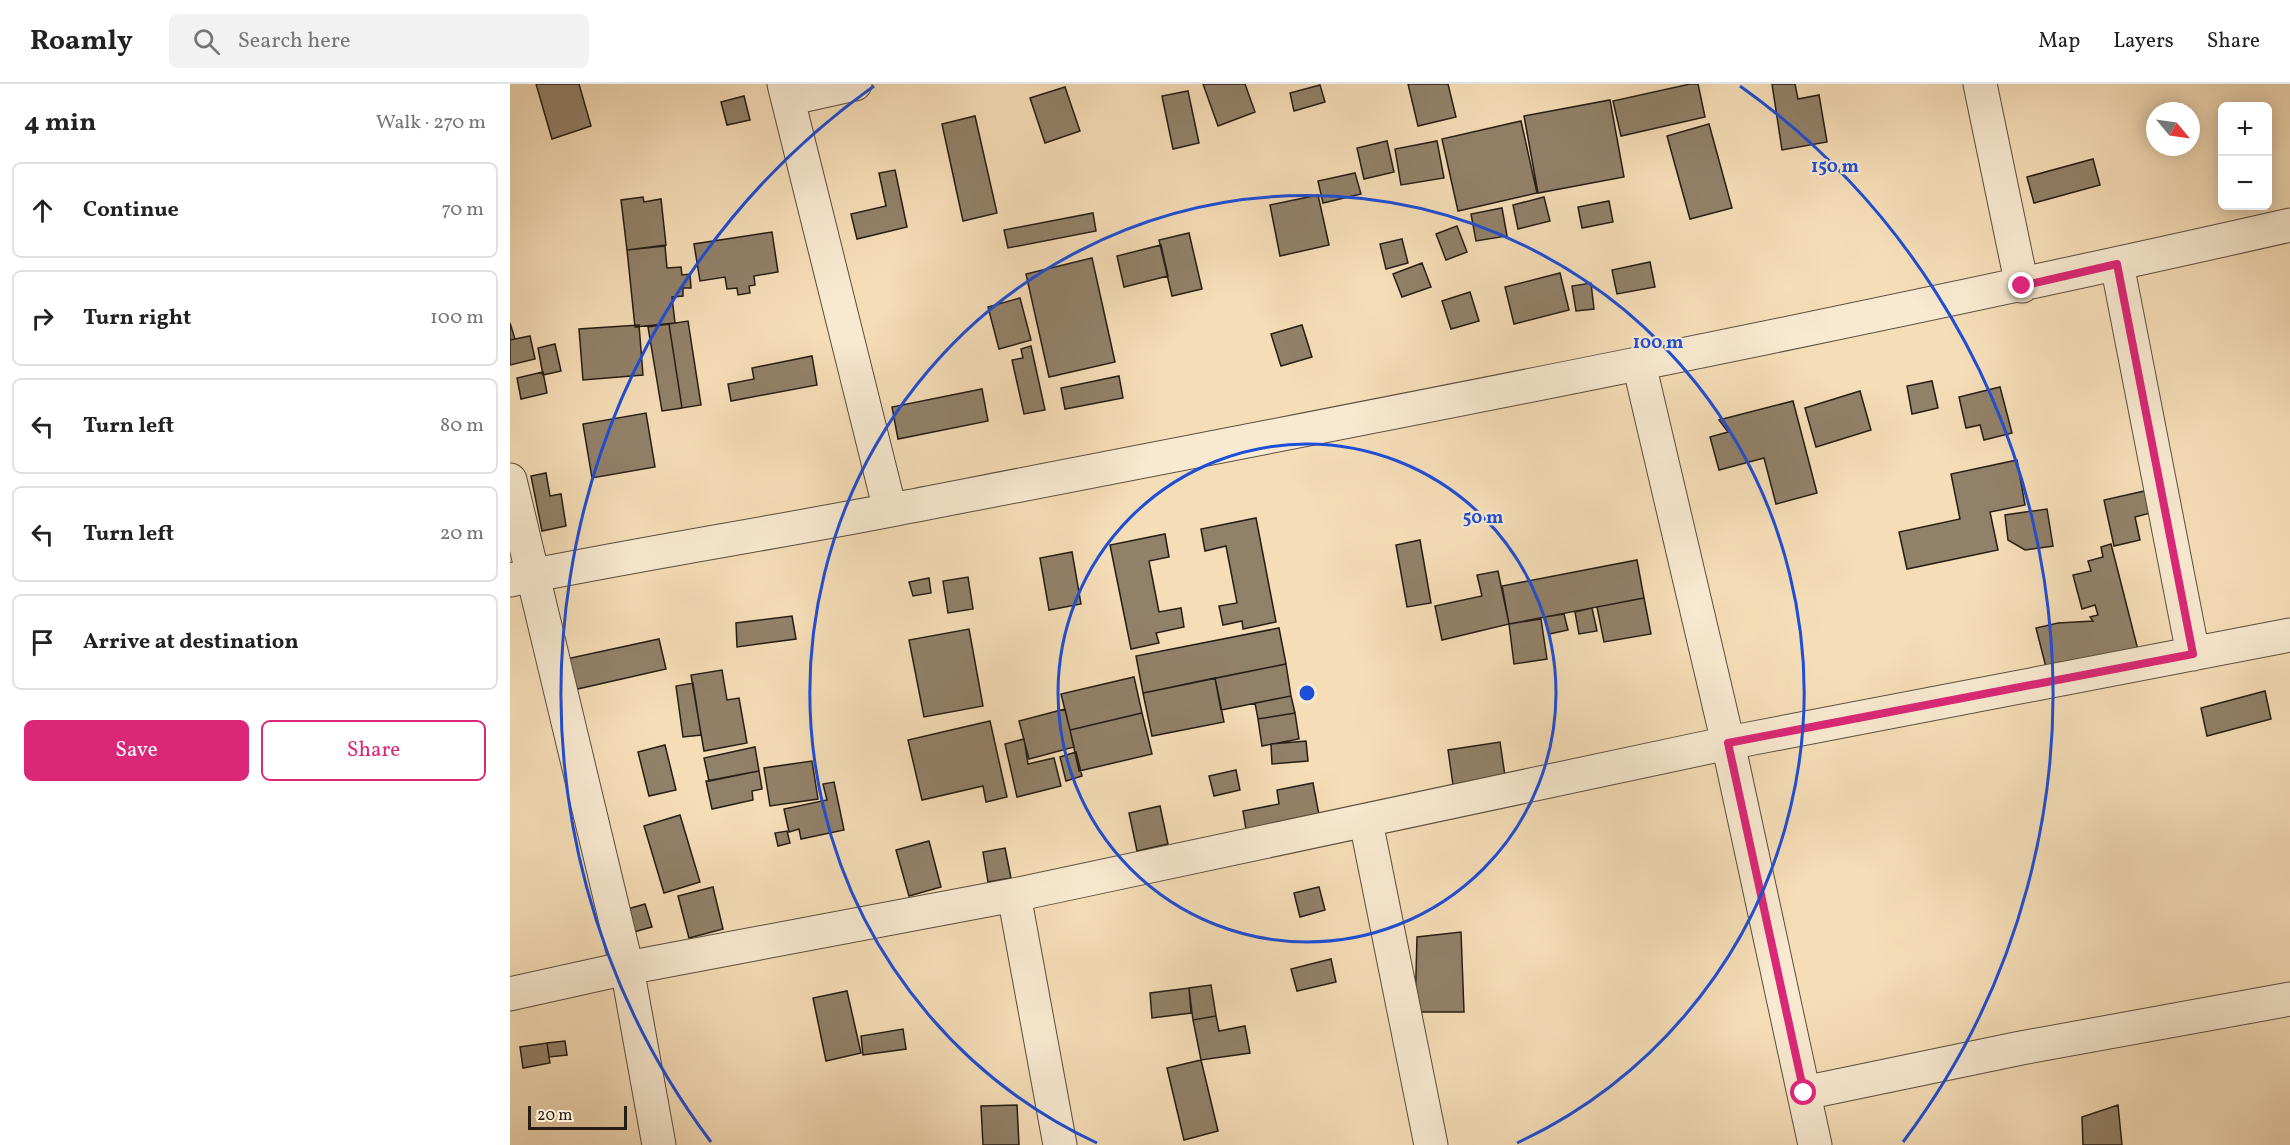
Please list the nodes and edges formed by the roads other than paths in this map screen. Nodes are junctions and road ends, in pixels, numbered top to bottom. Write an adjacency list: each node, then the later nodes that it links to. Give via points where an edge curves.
1 (855, 84): 3 (street)
2 (1980, 84): 6 (street)
3 (786, 92): 9 (street)
4 (2290, 225): 5 (street)
5 (2117, 264): 6 (street); 12 (street)
6 (2022, 286): 7 (street)
7 (1639, 364): 9 (street); 13 (street)
8 (510, 480): 10 (street)
9 (890, 510): 10 (street)
10 (522, 578): 16 (street)
11 (2290, 635): 12 (street)
12 (2193, 654): 13 (street)
13 (1728, 743): 14 (street); 19 (street)
14 (1366, 822): 15 (street); 22 (street)
15 (1014, 895): 16 (street); 21 (street)
16 (627, 968): 17 (street); 20 (street)
17 (510, 994)
18 (2290, 999): 19 (street, via 2020,1048)
19 (1804, 1093): 23 (street)
20 (660, 1145)
21 (1060, 1145)
22 (1431, 1145)
23 (1815, 1145)

